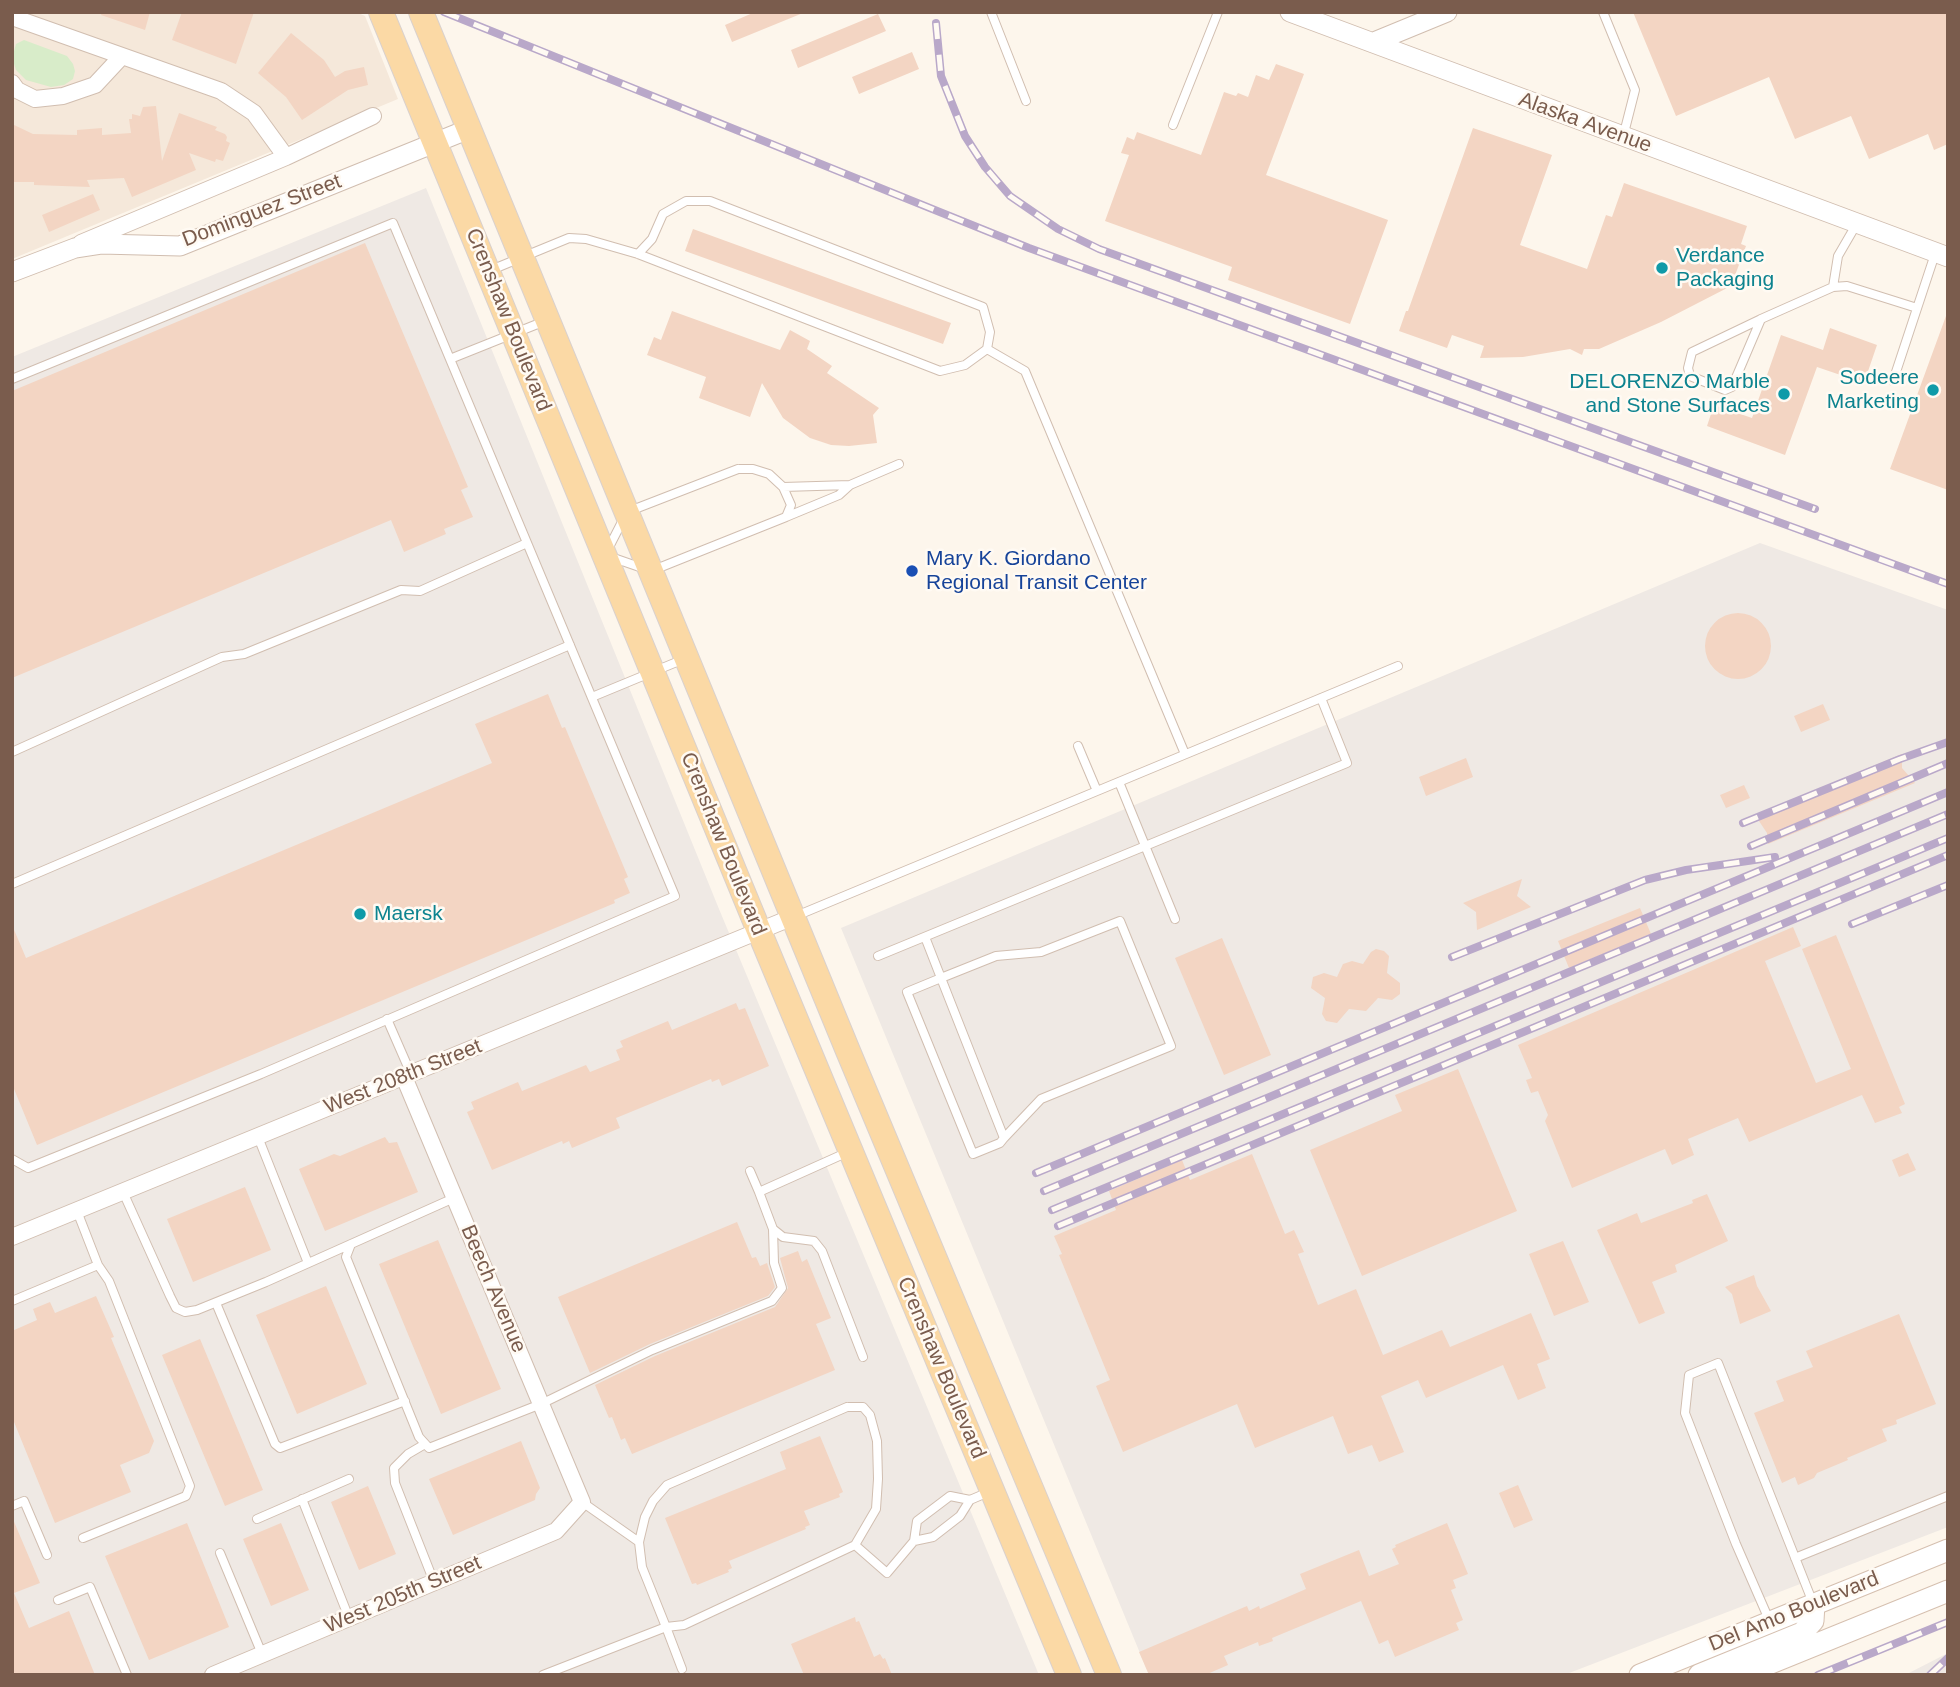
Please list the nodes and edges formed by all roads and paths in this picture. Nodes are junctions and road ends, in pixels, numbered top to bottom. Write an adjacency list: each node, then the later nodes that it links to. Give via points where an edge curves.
1 (381, 12): 18 (main road, Crenshaw Boulevard)
2 (421, 12): 16 (main road, Crenshaw Boulevard)
3 (991, 12): 13 (lane)
4 (1218, 12): 15 (lane)
5 (1290, 12): 9 (street, Alaska Avenue)
6 (1447, 12): 10 (street)
7 (1603, 12): 17 (lane, via 1635,90)
8 (12, 16): 11 (street)
9 (1311, 16): 10 (street, Alaska Avenue)
10 (1374, 42): 17 (street, Alaska Avenue)
11 (122, 56): 12 (street, via 96,85 63,96 35,99); 19 (street, via 221,91 254,113)
12 (12, 83)
13 (1026, 101)
14 (373, 116): 19 (street, Dominguez Street)
15 (1173, 125)
16 (469, 128): 18 (street, Dominguez Street); 23 (main road, Crenshaw Boulevard)
17 (1623, 136): 20 (street, Alaska Avenue)
18 (435, 142): 24 (street, Dominguez Street, via 180,246 101,244); 25 (main road, Crenshaw Boulevard)
19 (286, 157): 24 (street, Dominguez Street)
20 (1857, 224): 22 (street, Alaska Avenue); 27 (lane, via 1838,256)
21 (638, 254): 23 (lane, via 569,238); 32 (lane, via 940,371 965,365); 32 (lane, via 652,239 663,214 686,201 710,201 983,307 990,332)
22 (1942, 255): 28 (lane)
23 (522, 257): 25 (lane); 30 (main road, Crenshaw Boulevard)
24 (43, 259): 26 (street, Dominguez Street)
25 (488, 271): 31 (main road, Crenshaw Boulevard)
26 (12, 272)
27 (1833, 287): 28 (lane, via 1847,286); 29 (lane)
28 (1917, 308): 35 (lane)
29 (1761, 319): 29 (lane, via 1692,352 1690,376 1726,390 1732,387)
30 (548, 320): 31 (lane); 39 (main road, Crenshaw Boulevard)
31 (514, 334): 33 (lane); 42 (main road, Crenshaw Boulevard)
32 (987, 349): 52 (lane, via 1025,370)
33 (450, 359): 34 (lane, via 393,223); 41 (lane)
34 (12, 379)
35 (1893, 381)
36 (900, 464): 37 (lane)
37 (850, 485): 38 (lane); 40 (lane, via 839,495)
38 (783, 487): 39 (lane, via 769,474 738,469); 40 (lane, via 790,505)
39 (627, 512): 42 (lane); 43 (main road, Crenshaw Boulevard)
40 (786, 517): 43 (lane)
41 (527, 543): 44 (lane); 51 (lane, via 420,591 401,590 244,654 222,657)
42 (605, 555): 43 (lane); 47 (main road, Crenshaw Boulevard)
43 (651, 571): 45 (main road, Crenshaw Boulevard)
44 (570, 645): 48 (lane); 56 (lane)
45 (687, 657): 47 (lane); 57 (main road, Crenshaw Boulevard)
46 (1398, 666): 49 (lane)
47 (652, 671): 48 (lane); 59 (main road, Crenshaw Boulevard)
48 (592, 697): 63 (lane, via 675,896)
49 (1321, 698): 52 (lane); 55 (lane, via 1347,763)
50 (1078, 746): 54 (lane)
51 (12, 752)
52 (1185, 754): 53 (lane)
53 (1119, 782): 54 (lane); 55 (lane)
54 (1097, 791): 57 (lane)
55 (1146, 846): 58 (lane); 60 (lane)
56 (12, 884)
57 (793, 917): 59 (street, West 208th Street); 113 (main road, Crenshaw Boulevard)
58 (1175, 919)
59 (759, 931): 64 (street, West 208th Street); 67 (main road, Crenshaw Boulevard)
60 (925, 937): 61 (lane); 62 (lane)
61 (878, 956)
62 (941, 978): 66 (lane); 66 (lane, via 907,992 973,1154); 66 (lane, via 996,956 1041,952 1120,921 1171,1046 1041,1099)
63 (387, 1019): 64 (lane); 68 (lane, via 28,1168)
64 (407, 1075): 65 (street, West 208th Street); 72 (street, Beech Avenue)
65 (258, 1137): 70 (street, West 208th Street); 77 (lane)
66 (1004, 1138)
67 (851, 1151): 71 (lane); 86 (main road, Crenshaw Boulevard)
68 (12, 1159)
69 (750, 1171): 71 (lane)
70 (123, 1192): 73 (street, West 208th Street); 80 (lane, via 176,1308 185,1312)
71 (759, 1192): 74 (lane)
72 (454, 1198): 76 (lane); 83 (street, Beech Avenue)
73 (77, 1211): 75 (street, West 208th Street); 78 (lane)
74 (773, 1229): 81 (lane, via 783,1237 814,1241 822,1251); 83 (lane, via 774,1263 782,1288 772,1301 652,1350)
75 (12, 1237)
76 (351, 1244): 77 (lane); 82 (lane, via 346,1257)
77 (308, 1263): 80 (lane)
78 (98, 1265): 79 (lane); 92 (lane, via 109,1280 190,1486 186,1496)
79 (12, 1301)
80 (216, 1303): 82 (lane, via 280,1448)
81 (863, 1357)
82 (405, 1401): 84 (lane)
83 (541, 1404): 84 (lane, via 440,1445 429,1448); 89 (street, Beech Avenue)
84 (425, 1444): 100 (lane, via 394,1468 395,1483)
85 (349, 1479): 88 (lane)
86 (981, 1495): 93 (lane, via 933,1537); 93 (lane, via 950,1496 917,1521); 112 (main road, Crenshaw Boulevard)
87 (1948, 1496): 99 (lane)
88 (302, 1500): 91 (lane); 104 (lane)
89 (582, 1502): 94 (lane); 100 (street, West 205th Street, via 556,1531)
90 (12, 1506): 98 (lane, via 24,1501)
91 (257, 1519)
92 (83, 1538)
93 (914, 1541): 95 (lane, via 887,1573)
94 (639, 1542): 95 (lane, via 645,1517 667,1485 847,1406 863,1408 870,1415 877,1441 876,1508); 106 (lane, via 642,1567)
95 (855, 1545): 106 (lane, via 684,1625)
96 (1948, 1550): 103 (main road, Del Amo Boulevard)
97 (220, 1553): 107 (lane)
98 (47, 1555)
99 (1795, 1558): 103 (lane); 105 (lane, via 1718,1363 1689,1376 1685,1413)
100 (435, 1582): 104 (street, West 205th Street)
101 (1948, 1591): 116 (main road, Del Amo Boulevard)
102 (58, 1600): 109 (lane, via 90,1587)
103 (1814, 1604): 105 (main road, Del Amo Boulevard); 115 (main road, via 1813,1621 1802,1633)
104 (349, 1618): 107 (street, West 205th Street)
105 (1770, 1622): 114 (main road, Del Amo Boulevard)
106 (666, 1627): 108 (lane); 111 (lane)
107 (262, 1654): 110 (street, West 205th Street)
108 (682, 1669)
109 (127, 1675)
110 (214, 1675)
111 (543, 1675)
112 (1069, 1675)
113 (1109, 1675)
114 (1640, 1675)
115 (1699, 1675)
116 (1741, 1675)

